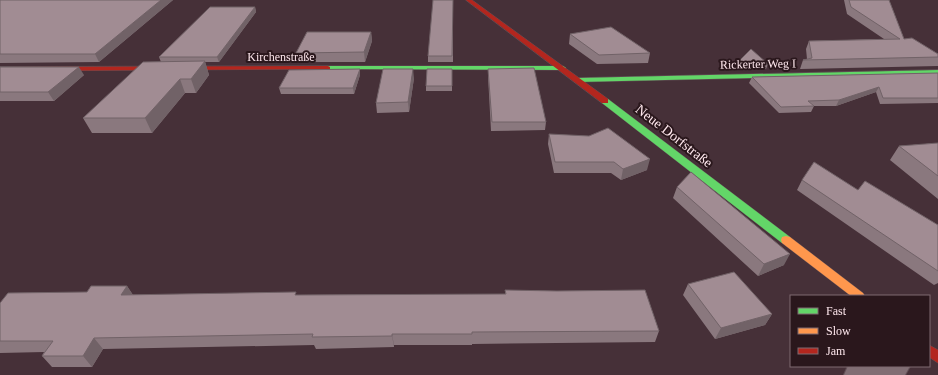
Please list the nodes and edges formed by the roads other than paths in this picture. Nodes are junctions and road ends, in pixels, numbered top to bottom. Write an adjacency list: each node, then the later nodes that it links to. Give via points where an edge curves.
1 (469, 0): 2 (street, Neue Dorfstraße)
2 (563, 68): 3 (street, Kirchenstraße); 5 (street, Neue Dorfstraße)
3 (0, 69)
4 (938, 72): 5 (street, Rickerter Weg I)
5 (578, 80): 6 (street, Neue Dorfstraße)
6 (858, 295)
7 (890, 367): 8 (street)
8 (860, 375)

